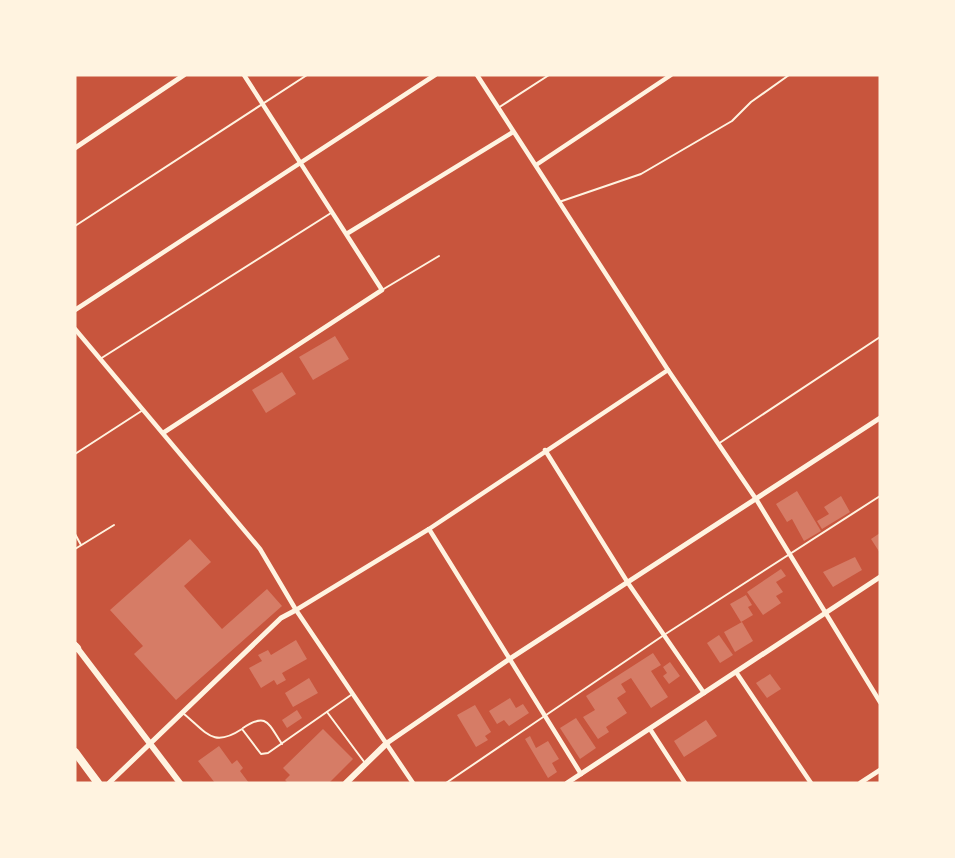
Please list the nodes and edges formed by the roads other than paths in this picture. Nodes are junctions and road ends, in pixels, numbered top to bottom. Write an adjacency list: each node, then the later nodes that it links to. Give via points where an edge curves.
1 (184, 75): 12 (street)
2 (244, 75): 9 (street)
3 (307, 75): 9 (lane)
4 (435, 75): 13 (street)
5 (477, 75): 10 (street)
6 (549, 75): 10 (lane)
7 (671, 75): 14 (street)
8 (789, 75): 15 (lane, via 732,121 641,174)
9 (262, 104): 13 (street); 17 (lane)
10 (498, 108): 11 (street)
11 (513, 132): 14 (street); 18 (street)
12 (75, 148)
13 (300, 162): 16 (street); 21 (street)
14 (536, 165): 15 (street)
15 (559, 202): 25 (street)
16 (333, 211): 18 (street); 24 (lane)
17 (75, 226)
18 (348, 233): 20 (street)
19 (439, 256): 20 (lane)
20 (382, 290): 28 (street)
21 (75, 310)
22 (75, 330): 24 (street)
23 (880, 337): 29 (lane)
24 (100, 359): 26 (street)
25 (668, 370): 29 (street); 30 (street)
26 (144, 410): 28 (street); 31 (lane)
27 (880, 418): 33 (street)
28 (164, 433): 42 (street, via 260,549)
29 (718, 444): 33 (street)
30 (545, 450): 35 (street); 41 (street)
31 (75, 454)
32 (880, 495): 39 (lane)
33 (756, 499): 39 (street); 41 (street)
34 (114, 525): 37 (lane)
35 (429, 529): 42 (street); 46 (street)
36 (75, 534): 37 (lane)
37 (82, 545): 38 (lane)
38 (75, 549)
39 (790, 553): 43 (street); 44 (lane)
40 (880, 577): 43 (street)
41 (628, 583): 44 (street); 46 (street)
42 (296, 610): 48 (street); 52 (street, via 281,618)
43 (824, 614): 47 (street); 50 (street)
44 (664, 635): 49 (street); 53 (lane)
45 (76, 647): 58 (main road)
46 (508, 660): 53 (street); 56 (street)
47 (736, 672): 49 (street); 71 (street)
48 (353, 693): 51 (lane); 56 (street)
49 (704, 693): 55 (street)
50 (880, 702)
51 (327, 712): 57 (lane); 60 (lane)
52 (183, 713): 54 (lane, via 217,739 227,739); 58 (street)
53 (544, 716): 62 (street); 68 (lane)
54 (242, 729): 57 (lane, via 261,754); 57 (lane, via 262,719)
55 (650, 729): 62 (street); 70 (street)
56 (387, 742): 60 (main road); 67 (street)
57 (282, 744)
58 (150, 745): 64 (street); 65 (main road)
59 (75, 752): 63 (highway)
60 (365, 764): 66 (main road)
61 (880, 770): 72 (street)
62 (581, 774): 69 (street)
63 (98, 783)
64 (109, 783)
65 (180, 783)
66 (346, 783)
67 (413, 783)
68 (446, 783)
69 (567, 783)
70 (685, 783)
71 (811, 783)
72 (860, 783)

